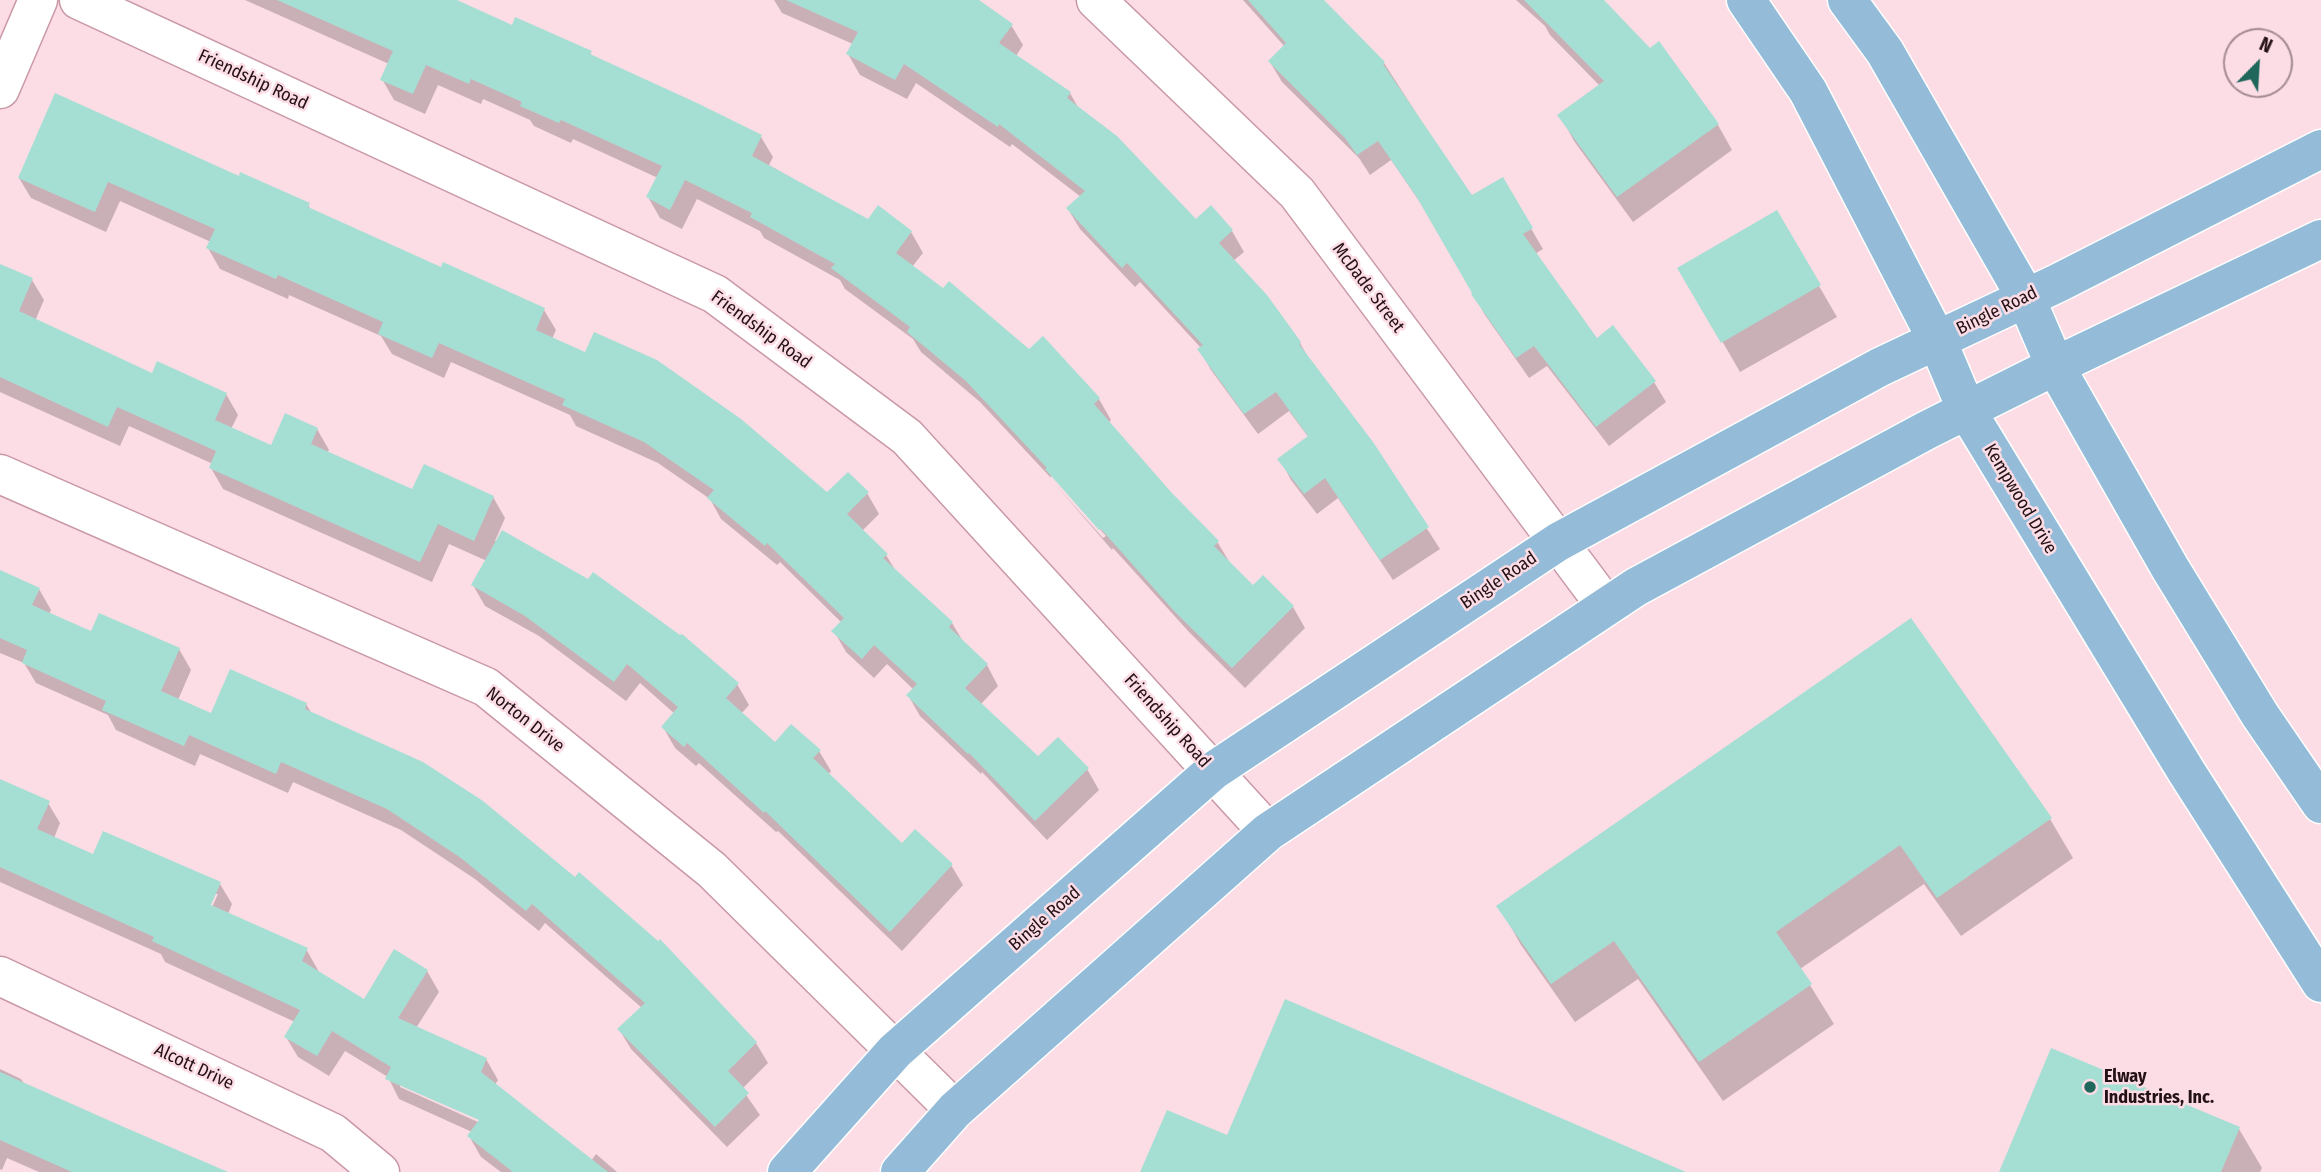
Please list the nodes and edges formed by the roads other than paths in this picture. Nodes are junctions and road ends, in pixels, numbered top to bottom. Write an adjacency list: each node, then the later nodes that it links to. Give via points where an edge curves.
1 (38, 0): 6 (street)
2 (79, 0): 16 (street, Friendship Road, via 715,294 907,437)
3 (1096, 0): 14 (street, McDade Street, via 1297,193)
4 (1746, 0): 10 (main road, Kempwood Drive, via 1808,91)
5 (1847, 0): 9 (main road, via 1885,52)
6 (0, 89)
7 (2321, 149): 9 (main road, Bingle Road)
8 (2321, 239): 11 (main road)
9 (2025, 296): 10 (main road, Bingle Road); 11 (main road)
10 (1937, 340): 12 (main road, Kempwood Drive); 14 (main road, Bingle Road)
11 (2055, 366): 12 (main road); 17 (main road, via 2170,568)
12 (1967, 411): 15 (main road); 20 (main road, Kempwood Drive)
13 (0, 474): 21 (street, Norton Drive, via 486,687 712,870)
14 (1558, 541): 15 (street, McDade Street); 16 (main road, Bingle Road)
15 (1606, 606): 18 (main road)
16 (1213, 771): 18 (street, Friendship Road); 21 (main road, Bingle Road)
17 (2321, 804)
18 (1268, 832): 22 (main road)
19 (0, 976): 23 (street, Alcott Drive, via 333,1133)
20 (2321, 983)
21 (895, 1051): 22 (street, Norton Drive); 24 (main road, Bingle Road)
22 (955, 1110): 25 (main road)
23 (380, 1172)
24 (787, 1172)
25 (901, 1172)

